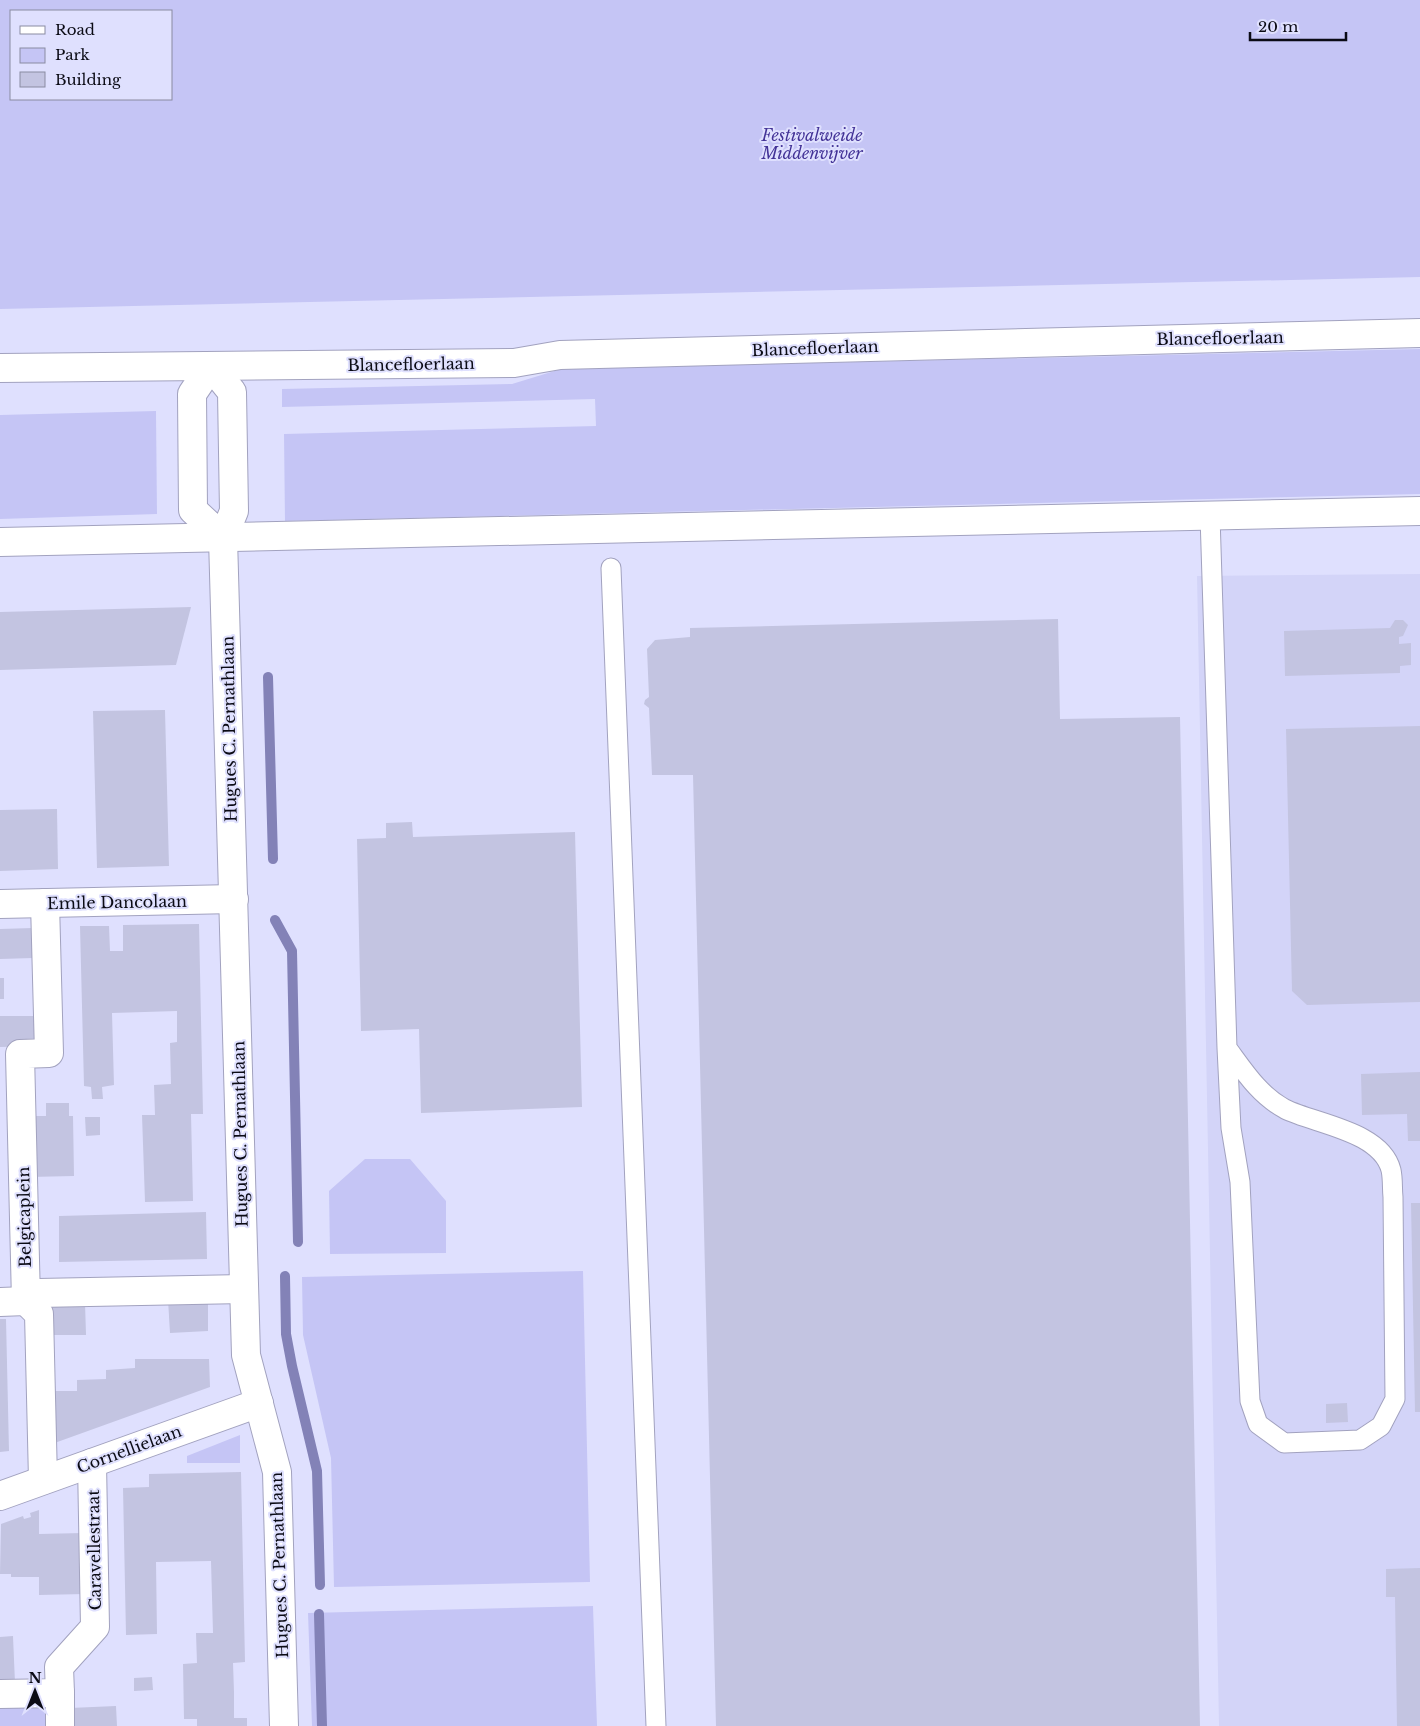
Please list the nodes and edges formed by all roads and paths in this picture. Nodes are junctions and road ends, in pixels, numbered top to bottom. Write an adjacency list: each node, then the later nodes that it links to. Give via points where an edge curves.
1 (1420, 333): 2 (street, Blancefloerlaan, via 560,355 514,363)
2 (211, 366): 3 (street, Blancefloerlaan); 6 (street, via 232,392 234,511); 6 (street, via 192,394 193,510)
3 (0, 368)
4 (1420, 511): 5 (street)
5 (1210, 516): 6 (street); 12 (lane)
6 (223, 538): 7 (street); 9 (street, Hugues C. Pernathlaan)
7 (0, 542)
8 (611, 568): 23 (lane)
9 (234, 900): 10 (street, Emile Dancolaan); 13 (street, Hugues C. Pernathlaan)
10 (45, 903): 11 (street, Emile Dancolaan); 14 (street, Belgicaplein, via 49,1053 20,1054 22,1133)
11 (0, 904)
12 (1227, 1048): 12 (lane, via 1231,1128 1240,1182 1250,1401 1258,1424 1284,1443 1360,1440 1381,1426 1395,1399 1390,1168 1378,1149 1353,1133 1284,1108 1256,1088)
13 (244, 1289): 14 (street, via 38,1293); 15 (street, Hugues C. Pernathlaan, via 246,1355)
14 (13, 1302): 17 (street, via 39,1314)
15 (259, 1403): 16 (street, Cornellielaan); 22 (street, Hugues C. Pernathlaan, via 277,1472)
16 (92, 1463): 17 (street, Cornellielaan); 19 (street, Caravellestraat, via 95,1627 59,1667)
17 (43, 1480): 18 (street, Cornellielaan)
18 (0, 1496)
19 (59, 1688): 20 (street); 21 (street, Caravellestraat)
20 (0, 1694)
21 (60, 1726)
22 (284, 1726)
23 (656, 1726)

